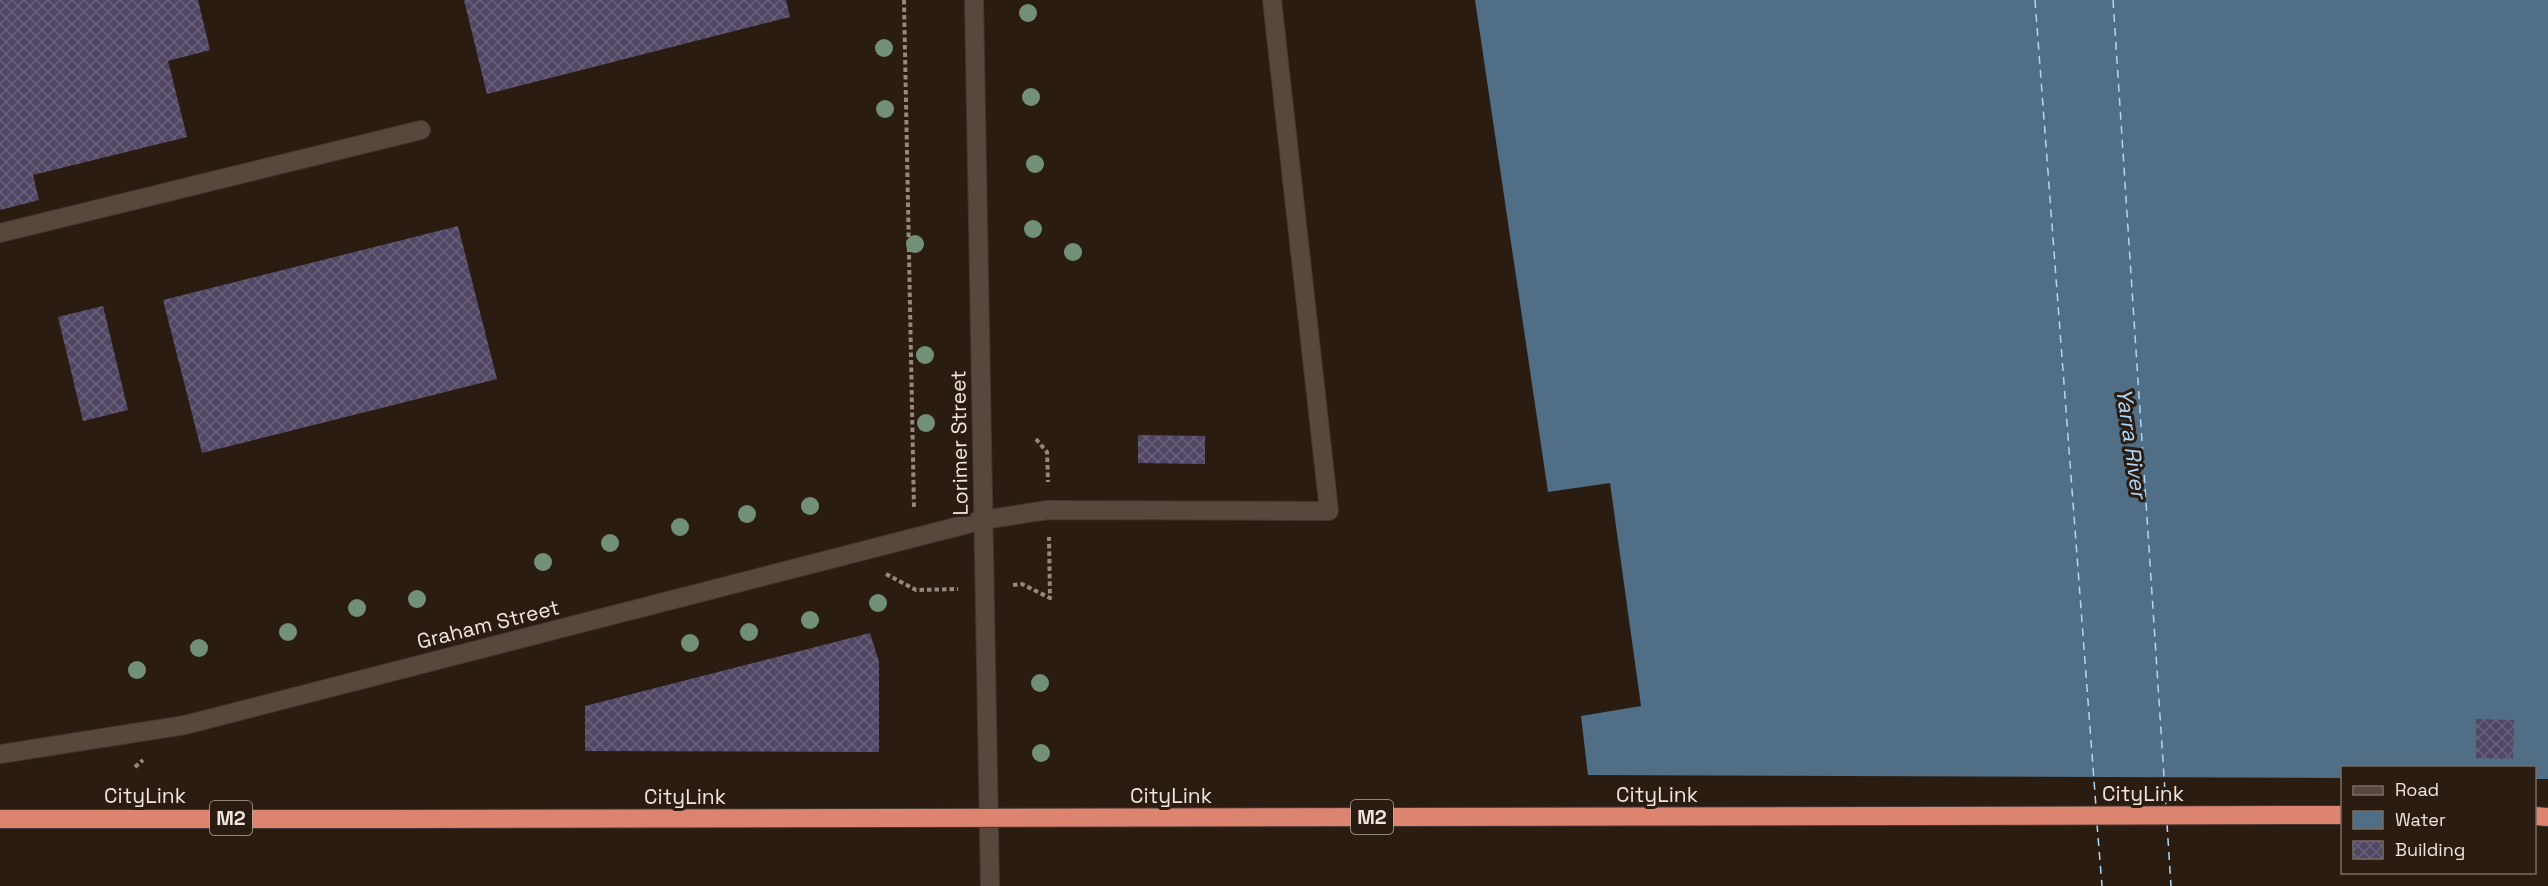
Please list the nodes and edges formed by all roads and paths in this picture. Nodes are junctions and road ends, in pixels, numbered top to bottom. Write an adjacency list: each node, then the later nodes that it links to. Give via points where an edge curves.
1 (904, 0): 9 (path)
2 (974, 0): 8 (street, Lorimer Street)
3 (1272, 0): 8 (street, Graham Street, via 1329,512 1048,510)
4 (422, 130): 5 (street)
5 (0, 233)
6 (1036, 439): 7 (path)
7 (1047, 452)
8 (983, 520): 9 (street, Graham Street); 13 (street, Lorimer Street)
9 (915, 537): 10 (street, Graham Street, via 185,725)
10 (0, 754)
11 (2341, 815): 12 (highway, CityLink / M2, bridge)
12 (0, 819)
13 (990, 886)

